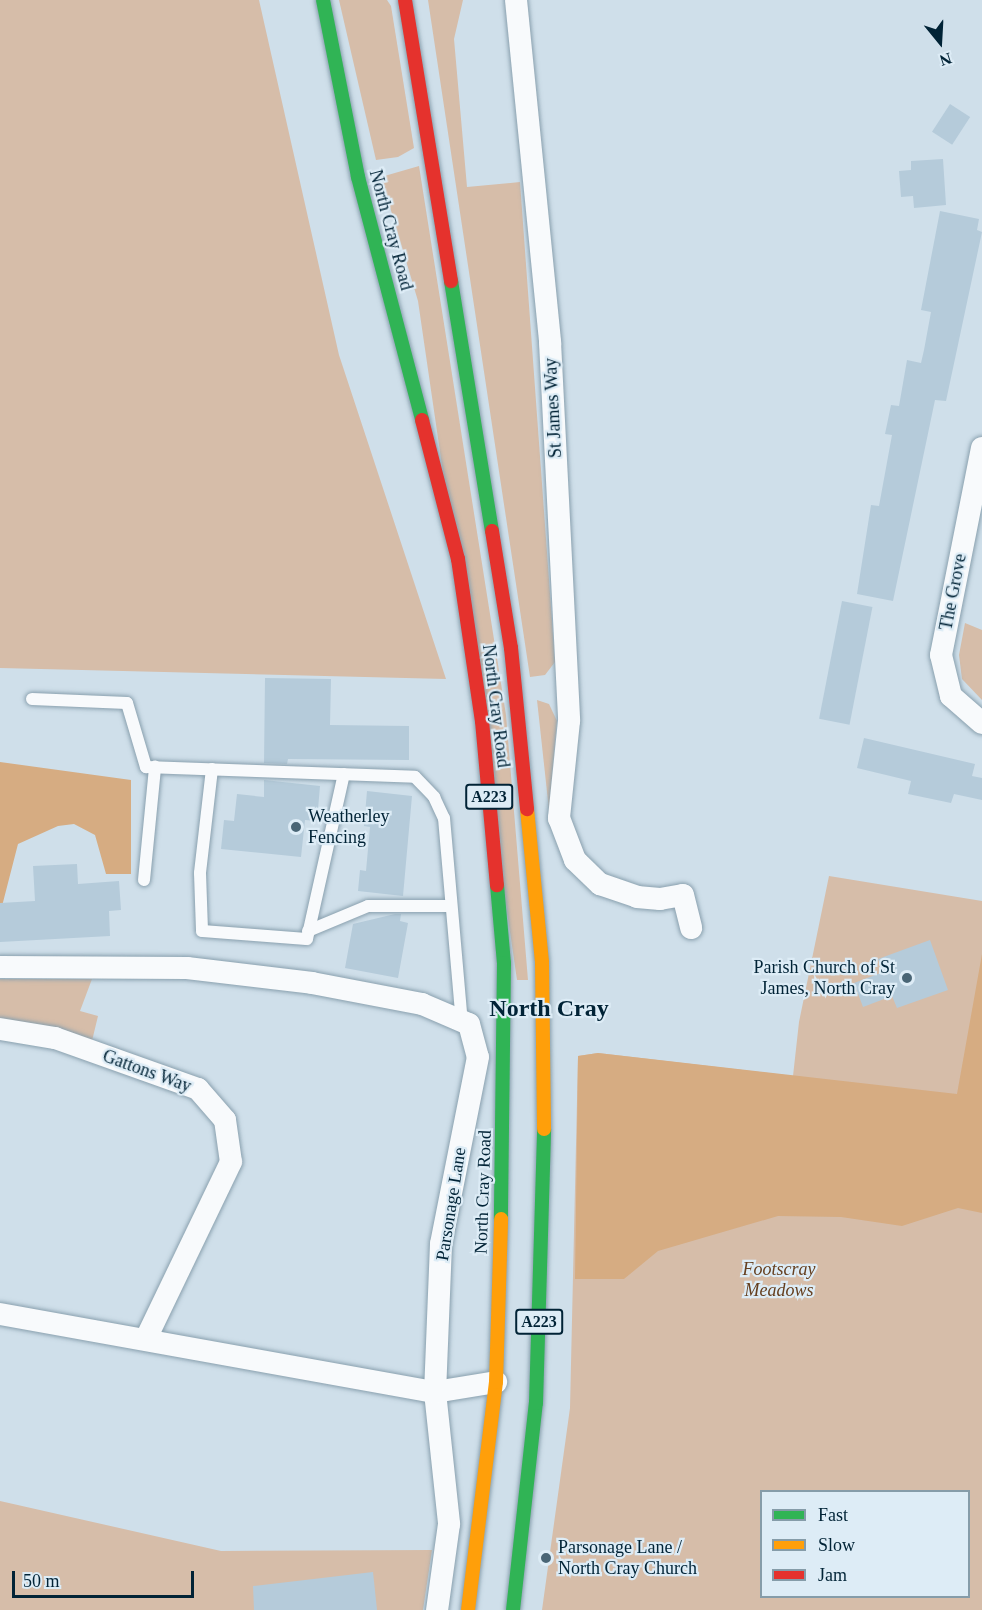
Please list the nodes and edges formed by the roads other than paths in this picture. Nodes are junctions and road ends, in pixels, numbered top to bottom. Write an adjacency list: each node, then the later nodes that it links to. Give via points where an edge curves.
1 (324, 0): 19 (main road, North Cray Road / A223, via 358,177 458,559 482,721 504,963 506,1079)
2 (405, 0): 23 (main road, North Cray Road / A223, via 511,648 542,962 544,1168 536,1403)
3 (516, 0): 12 (street, St James Way, via 550,342 569,721 559,818 575,860 600,884 637,897 660,899 692,891)
4 (982, 448): 6 (street, The Grove, via 941,655 951,696)
5 (32, 699): 7 (lane, via 127,703 146,767)
6 (982, 723)
7 (155, 767): 8 (lane); 10 (lane)
8 (212, 769): 9 (lane); 13 (lane, via 200,873 202,931 307,939)
9 (344, 774): 11 (lane, via 415,777 434,797 444,818); 13 (lane)
10 (144, 880)
11 (451, 906): 13 (lane, via 368,906); 15 (lane)
12 (691, 927)
13 (309, 931)
14 (0, 967): 15 (street, via 187,968 312,983 422,1004)
15 (462, 1023): 20 (street, Parsonage Lane, via 469,1024 478,1057 441,1244)
16 (0, 1029): 18 (street, Gattons Way, via 55,1038 198,1089 225,1120 231,1162)
17 (0, 1314): 18 (street)
18 (146, 1339): 20 (street)
19 (496, 1382): 20 (street); 22 (main road, North Cray Road / A223)
20 (435, 1392): 21 (street, Parsonage Lane, via 448,1524)
21 (437, 1610)
22 (468, 1610)
23 (513, 1610)

